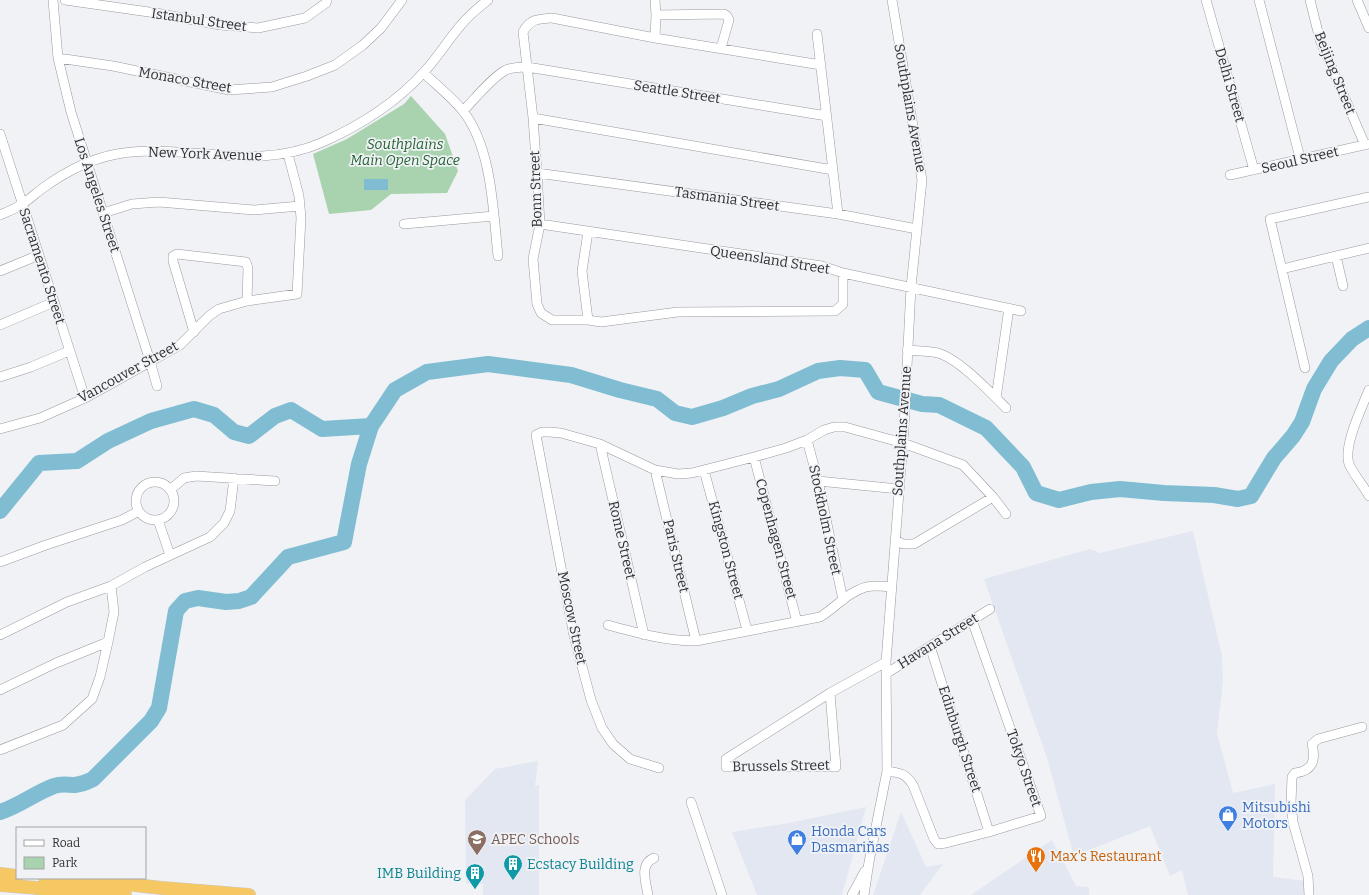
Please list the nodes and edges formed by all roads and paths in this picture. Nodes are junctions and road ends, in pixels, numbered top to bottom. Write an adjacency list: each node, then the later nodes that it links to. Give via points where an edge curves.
1 (53, 0): 17 (street, Los Angeles Street)
2 (65, 0): 3 (street, Istanbul Street, via 220,25 258,28 305,18)
3 (327, 0)
4 (402, 0): 17 (street, Monaco Street, via 381,28 335,65 272,88 229,90 113,66)
5 (488, 0): 20 (street, New York Avenue, via 462,24)
6 (655, 0): 12 (street)
7 (892, 0): 43 (street, Southplains Avenue, via 922,180)
8 (1206, 0): 31 (street, Delhi Street)
9 (1259, 0): 28 (street)
10 (1310, 0): 25 (street, Beijing Street, via 1320,40)
11 (1357, 0): 13 (street)
12 (656, 15): 15 (street); 16 (street, via 724,14 728,20)
13 (1369, 28)
14 (817, 34): 18 (street)
15 (656, 38): 16 (street, Bonn Street); 19 (street, Bonn Street, via 552,18 535,20 526,26 523,32)
16 (721, 48): 18 (street, Bonn Street)
17 (58, 58): 29 (street, Los Angeles Street)
18 (821, 65): 22 (street)
19 (527, 67): 21 (street, Seattle Street, via 506,70 498,75); 22 (street, Seattle Street); 23 (street, Bonn Street)
20 (424, 73): 21 (street); 27 (street, New York Avenue, via 399,97 375,114 322,143)
21 (463, 111): 40 (street, via 481,145 487,164)
22 (827, 116): 30 (street)
23 (533, 118): 30 (street); 32 (street, Bonn Street)
24 (0, 134): 26 (street, Sacramento Street)
25 (1367, 144): 28 (street, Seoul Street)
26 (3, 154): 35 (street, Sacramento Street)
27 (288, 154): 29 (street, New York Avenue, via 232,157 146,151 116,154); 36 (street, Vancouver Street)
28 (1300, 158): 31 (street, Seoul Street)
29 (87, 163): 35 (street, New York Avenue, via 64,174); 37 (street, Los Angeles Street)
30 (833, 170): 38 (street)
31 (1254, 170): 33 (street, Seoul Street)
32 (537, 173): 38 (street, Tasmania Street); 42 (street, Bonn Street)
33 (1230, 175)
34 (1369, 197): 49 (street, via 1270,219)
35 (22, 204): 39 (street, New York Avenue); 46 (street, Sacramento Street)
36 (300, 206): 37 (street, via 254,210 159,202 132,204); 54 (street, Vancouver Street, via 297,294)
37 (103, 213): 63 (street, Los Angeles Street)
38 (838, 214): 43 (street, Tasmania Street)
39 (0, 215)
40 (494, 216): 41 (street); 47 (street)
41 (404, 224)
42 (540, 224): 44 (street, Queensland Street); 58 (street, Bonn Street, via 533,259 537,304 541,313 552,320)
43 (917, 228): 53 (street, Southplains Avenue)
44 (588, 232): 51 (street, Queensland Street, via 822,266); 58 (street, via 582,271)
45 (1369, 248): 48 (street)
46 (38, 255): 50 (street); 55 (street, Sacramento Street)
47 (498, 256)
48 (1336, 256): 49 (street); 52 (street)
49 (1282, 269): 64 (street)
50 (0, 271)
51 (843, 273): 53 (street, Queensland Street); 58 (street, Bonn Street, via 843,304 835,311 678,312 613,322)
52 (1343, 286)
53 (912, 288): 56 (street, Queensland Street); 61 (street, Southplains Avenue)
54 (247, 301): 60 (street, Vancouver Street, via 219,309); 60 (street, via 246,262 177,254 173,261)
55 (54, 302): 59 (street); 62 (street, Sacramento Street)
56 (1009, 308): 57 (street, Queensland Street); 69 (street)
57 (1022, 311)
58 (588, 320)
59 (0, 325)
60 (194, 332): 63 (street, Vancouver Street, via 180,345)
61 (907, 350): 69 (street, via 938,353 950,358); 73 (street, Southplains Avenue)
62 (69, 351): 65 (street); 68 (street, Sacramento Street)
63 (150, 361): 66 (street, Los Angeles Street); 68 (street, Vancouver Street)
64 (1305, 368)
65 (0, 377)
66 (157, 386)
67 (1369, 390): 83 (street, via 1357,418 1347,453 1350,465)
68 (85, 398): 71 (street, Vancouver Street, via 40,418)
69 (996, 398): 70 (street)
70 (1006, 408)
71 (0, 429)
72 (807, 440): 73 (street, via 824,430 845,427); 75 (street); 80 (street, Stockholm Street)
73 (903, 443): 81 (street, Southplains Avenue); 84 (street, via 963,465)
74 (600, 444): 76 (street); 100 (street, Rome Street); 110 (street, Moscow Street, via 561,433 542,432 536,435 574,636 591,700 602,728 613,744 630,759)
75 (754, 457): 77 (street); 96 (street, Copenhagen Street)
76 (655, 470): 77 (street, via 678,474); 101 (street, Paris Street)
77 (704, 470): 98 (street, Kingston Street)
78 (234, 478): 79 (street); 82 (street, via 184,478); 89 (street, via 230,511 224,523 210,537)
79 (274, 481)
80 (818, 482): 81 (street); 93 (street, Stockholm Street)
81 (899, 489): 88 (street, Southplains Avenue)
82 (170, 490): 85 (street, via 160,483 142,487 136,496); 87 (street, via 174,500 173,507 165,518)
83 (1369, 496)
84 (993, 497): 86 (street); 88 (street, via 914,544 903,544)
85 (139, 511): 87 (street, via 150,520); 90 (street, via 122,520)
86 (1006, 514)
87 (158, 520): 89 (street)
88 (895, 540): 92 (street, Southplains Avenue)
89 (170, 555): 91 (street)
90 (0, 562)
91 (111, 586): 99 (street, via 67,602); 102 (street, via 114,612)
92 (891, 587): 93 (street, via 867,587); 104 (street, Southplains Avenue)
93 (843, 600): 96 (street, via 820,616)
94 (990, 609): 95 (street, Havana Street)
95 (972, 620): 103 (street, Havana Street); 113 (street, Tokyo Street, via 1041,816)
96 (797, 622): 98 (street)
97 (608, 625): 100 (street)
98 (748, 630): 101 (street)
99 (0, 635)
100 (644, 635): 101 (street, via 676,641)
101 (696, 641)
102 (108, 642): 106 (street); 109 (street, via 92,699 63,725)
103 (930, 646): 105 (street, Havana Street); 113 (street, Edinburgh Street)
104 (886, 662): 105 (street, Southplains Avenue); 107 (street)
105 (886, 673): 111 (street, Southplains Avenue)
106 (0, 690)
107 (830, 692): 107 (street, Brussels Street, via 836,768 726,767 726,759)
108 (1362, 727): 128 (street, via 1318,739 1312,744 1315,754 1312,764 1304,772 1296,773 1292,777 1293,822 1308,876)
109 (0, 750)
110 (659, 768)
111 (887, 771): 113 (street, Tokyo Street, via 904,775 909,779 938,844); 115 (street, Southplains Avenue)
112 (692, 802): 125 (street)
113 (989, 832)
114 (654, 858): 124 (street, via 648,861 644,868)
115 (869, 862): 126 (street, Southplains Avenue); 127 (street, Southplains Avenue)
116 (0, 874): 117 (highway)
117 (16, 876)
118 (49, 879): 120 (highway)
119 (0, 885): 120 (highway)
120 (98, 890): 121 (highway); 122 (highway)
121 (162, 892): 123 (highway)
122 (125, 895)
123 (249, 895)
124 (648, 895)
125 (722, 895)
126 (852, 895)
127 (864, 895)
128 (1309, 895)

